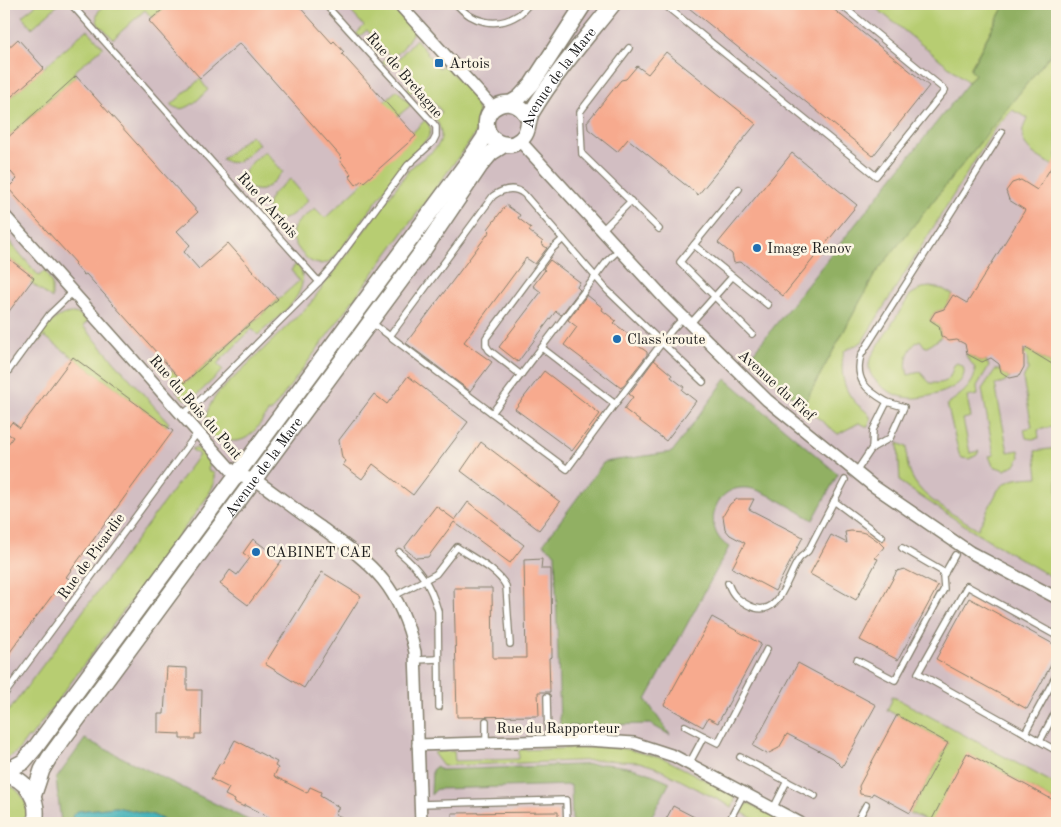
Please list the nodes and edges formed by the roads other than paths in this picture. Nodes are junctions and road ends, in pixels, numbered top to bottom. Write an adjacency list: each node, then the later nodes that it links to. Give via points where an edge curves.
1 (71, 4): 28 (lane, Rue d'Artois)
2 (325, 4): 28 (lane, Rue de Bretagne, via 433,123 436,136 428,148 408,165)
3 (399, 4): 12 (street)
4 (456, 4): 5 (lane, via 463,12 482,22 498,22 518,15)
5 (529, 4)
6 (584, 4): 11 (street, Avenue de la Mare, via 532,84)
7 (613, 4): 13 (street, Avenue de la Mare, via 567,61)
8 (668, 4): 9 (lane, via 666,6 876,176 945,90)
9 (840, 4)
10 (629, 48): 19 (lane, via 580,112 582,154)
11 (511, 103): 12 (street); 13 (street, via 522,108)
12 (493, 108): 14 (street, Avenue de la Mare)
13 (528, 118): 16 (street, Avenue de la Mare, via 528,130)
14 (487, 129): 17 (street, via 494,139); 48 (street, Avenue de la Mare, via 472,156)
15 (1002, 132): 41 (lane, via 861,355 858,365 863,384 873,395)
16 (520, 141): 17 (street, Avenue de la Mare); 22 (street, Avenue du Fief)
17 (504, 144): 33 (street, Avenue de la Mare, via 480,166)
18 (739, 189): 24 (lane)
19 (630, 201): 21 (lane); 22 (lane)
20 (4, 215): 29 (street, Rue du Bois du Pont)
21 (659, 229)
22 (602, 230): 25 (street, Avenue du Fief)
23 (563, 239): 26 (lane); 35 (lane, via 524,194 514,189 497,193); 38 (lane, via 552,249 486,338 489,350)
24 (694, 245): 27 (lane); 30 (lane, via 680,262)
25 (620, 249): 26 (lane); 32 (street, Avenue du Fief)
26 (595, 277): 36 (lane); 37 (lane)
27 (732, 277): 30 (lane); 31 (lane)
28 (319, 282): 44 (lane)
29 (73, 292): 39 (lane, via 49,316); 44 (street, Rue du Bois du Pont)
30 (715, 296): 32 (lane); 34 (lane)
31 (768, 305)
32 (687, 320): 36 (lane); 47 (street, Avenue du Fief, via 767,400)
33 (371, 322): 35 (lane); 49 (street, Avenue de la Mare)
34 (752, 334)
35 (390, 336): 43 (lane)
36 (662, 342): 40 (lane); 42 (lane)
37 (542, 348): 38 (lane); 42 (lane)
38 (521, 375): 43 (lane)
39 (4, 377)
40 (703, 382)
41 (887, 402): 46 (lane, via 873,430); 46 (lane, via 904,407 890,438)
42 (615, 404): 43 (lane, via 567,468)
43 (492, 413)
44 (183, 414): 45 (street, Rue du Bois du Pont)
45 (198, 432): 48 (street, Rue du Bois du Pont); 68 (lane, Rue de Picardie)
46 (872, 448): 47 (lane)
47 (856, 472): 60 (street, Avenue du Fief, via 970,552)
48 (237, 475): 49 (street, Rue du Bois du Pont); 83 (street, Avenue de la Mare, via 35,748 23,762)
49 (254, 479): 59 (street, Rue du Bois du Pont, via 372,567); 87 (street, Avenue de la Mare, via 49,758)
50 (845, 480): 51 (lane)
51 (834, 501): 52 (lane); 58 (lane, via 808,551 800,558 779,599 772,605 753,608 732,595)
52 (882, 536)
53 (902, 548): 56 (lane)
54 (399, 552): 57 (lane, via 416,566)
55 (955, 555): 56 (lane)
56 (945, 573): 66 (lane, via 944,588 895,680)
57 (426, 580): 59 (lane); 62 (lane, via 436,574 457,547 496,574 506,586); 64 (lane, via 438,611)
58 (728, 583)
59 (394, 596): 65 (street, Rue du Bois du Pont, via 410,630)
60 (1057, 598)
61 (1057, 636): 74 (lane, via 967,586 918,673)
62 (510, 644)
63 (768, 649): 75 (lane, via 718,744)
64 (438, 659): 65 (lane); 70 (lane)
65 (416, 660): 79 (street, Rue du Bois du Pont)
66 (857, 660)
67 (1057, 674): 74 (lane)
68 (4, 695)
69 (547, 697): 76 (lane)
70 (440, 707)
71 (1057, 708): 77 (lane)
72 (486, 721): 78 (lane)
73 (685, 726): 75 (lane)
74 (1026, 733): 77 (lane)
75 (704, 736): 82 (lane)
76 (548, 741): 78 (street, Rue du Rapporteur); 82 (street, Rue du Rapporteur, via 634,743)
77 (1040, 741): 80 (lane)
78 (486, 743): 79 (street, Rue du Rapporteur)
79 (418, 745): 88 (street, Rue du Bois du Pont)
80 (1057, 751)
81 (740, 756): 84 (lane)
82 (689, 764): 85 (street, Rue du Rapporteur)
83 (4, 773): 87 (street, via 24,784)
84 (787, 781): 86 (lane); 90 (lane)
85 (744, 793): 90 (street, Rue du Rapporteur); 94 (lane)
86 (815, 796)
87 (33, 797): 91 (street)
88 (420, 804): 92 (street, Rue du Bois du Pont); 93 (lane, via 566,800)
89 (866, 805): 96 (lane)
90 (773, 809): 95 (street, Rue du Rapporteur)
91 (37, 822)
92 (421, 823)
93 (567, 823)
94 (728, 823)
95 (800, 823)
96 (856, 823)

